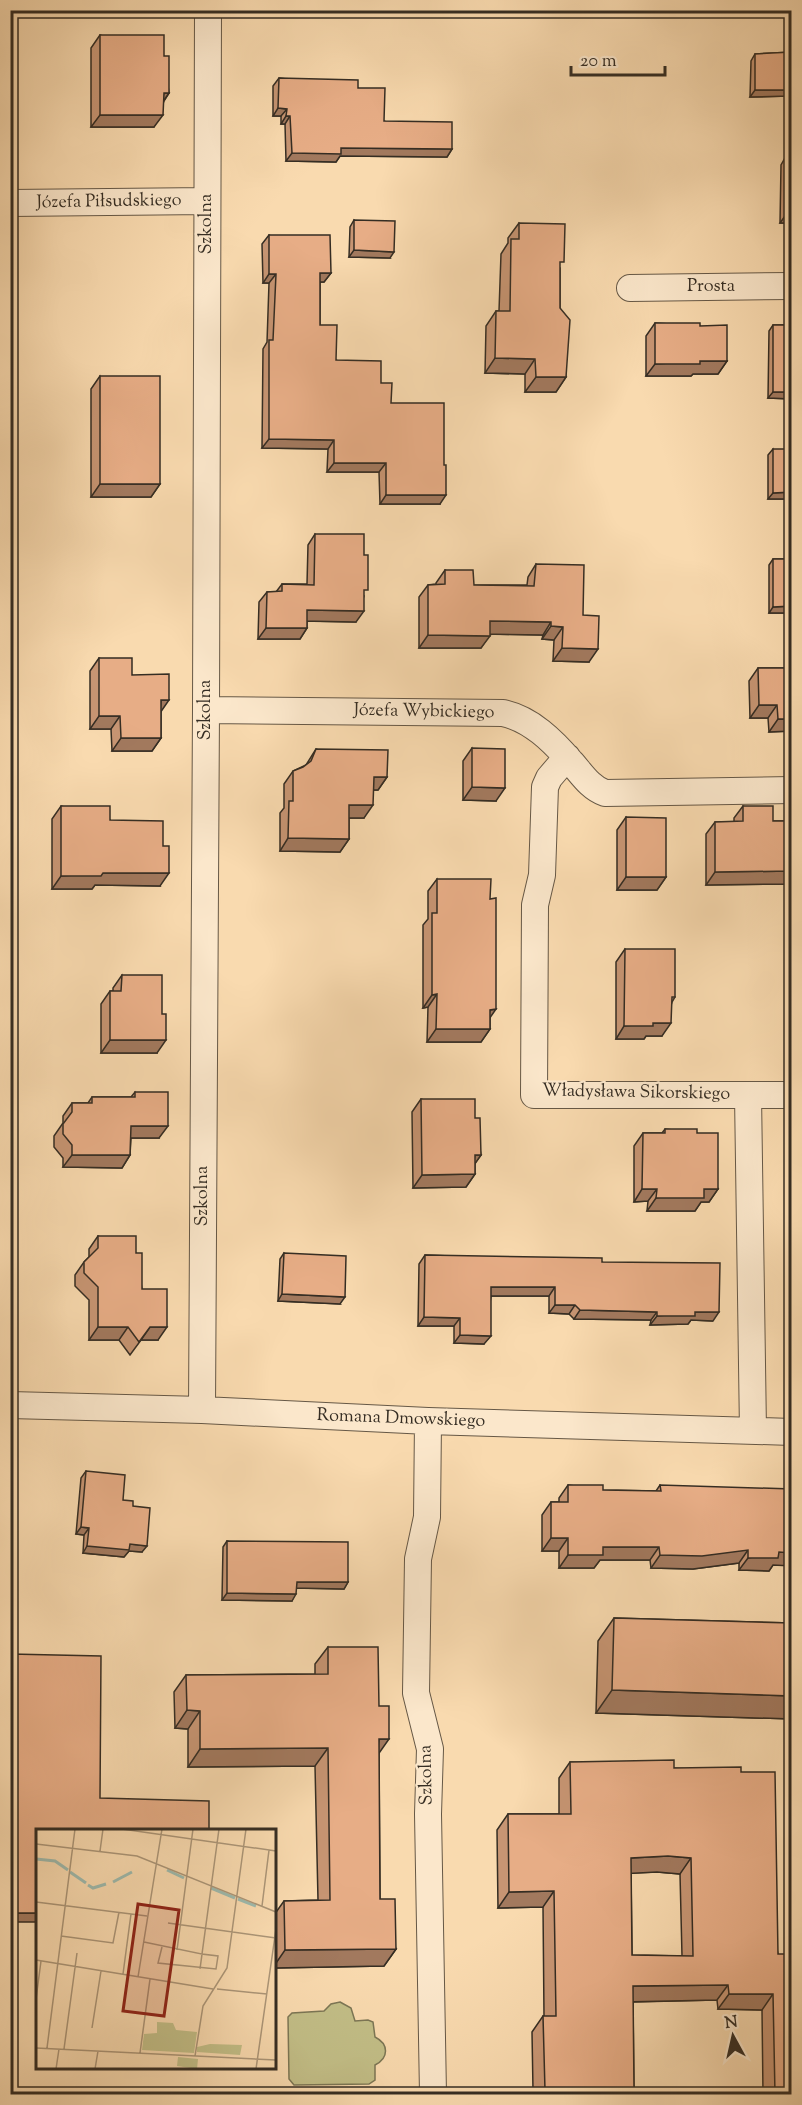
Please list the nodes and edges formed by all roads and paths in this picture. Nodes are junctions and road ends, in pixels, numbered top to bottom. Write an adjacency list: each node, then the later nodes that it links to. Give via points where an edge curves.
1 (208, 10): 2 (street, Szkolna)
2 (207, 201): 3 (street, Józefa Piłsudskiego); 6 (street, Szkolna)
3 (10, 203)
4 (792, 286): 5 (street, Prosta)
5 (630, 288)
6 (206, 710): 7 (street, Józefa Wybickiego, via 504,713 533,725); 12 (street, Szkolna)
7 (567, 757): 8 (street, Józefa Wybickiego, via 587,781 605,793); 9 (street, Władysława Sikorskiego, via 549,778 544,796 543,875 535,905 534,1095)
8 (792, 790)
9 (748, 1095): 10 (street, Władysława Sikorskiego); 14 (street)
10 (792, 1095)
11 (10, 1405): 12 (street, Romana Dmowskiego)
12 (202, 1410): 13 (street, Romana Dmowskiego)
13 (428, 1421): 14 (street, Romana Dmowskiego); 16 (street, Szkolna, via 427,1517 418,1559 416,1693 430,1749)
14 (753, 1431): 15 (street, Romana Dmowskiego)
15 (792, 1432)
16 (433, 2094)

